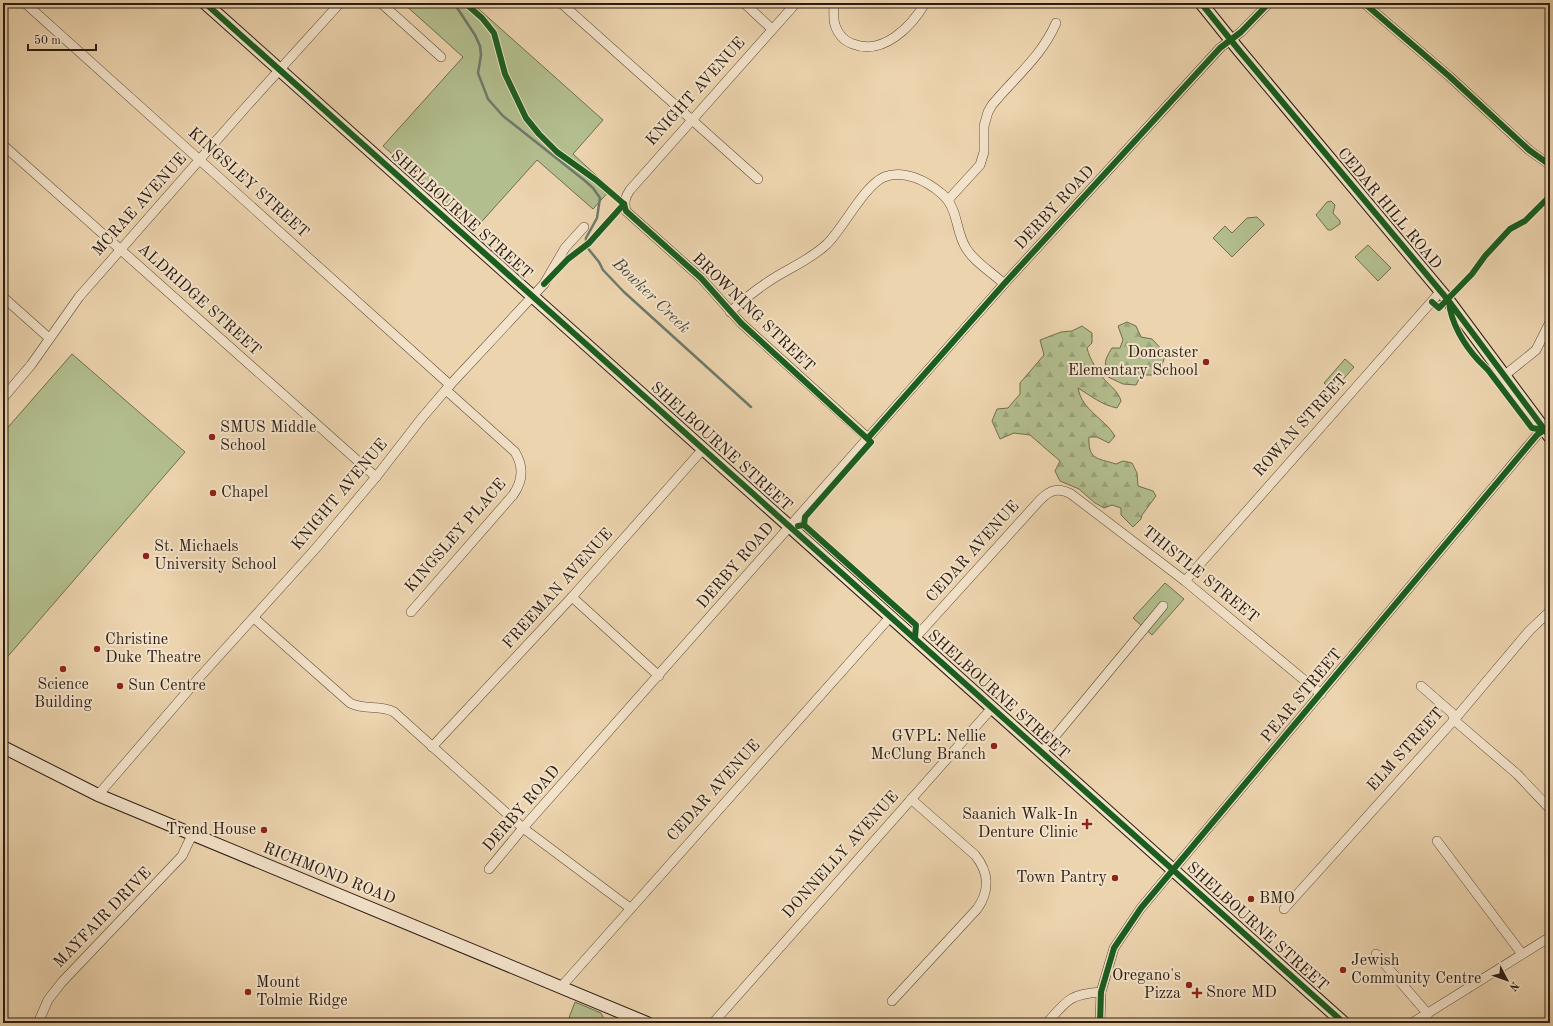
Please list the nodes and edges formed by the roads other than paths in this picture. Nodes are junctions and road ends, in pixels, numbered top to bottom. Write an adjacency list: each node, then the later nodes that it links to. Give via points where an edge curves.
1 (25, 3): 20 (street, KINGSLEY STREET)
2 (205, 3): 17 (main road, SHELBOURNE STREET)
3 (340, 3): 17 (street, MCRAE AVENUE)
4 (382, 3): 16 (street)
5 (561, 3): 18 (street)
6 (744, 3): 14 (street)
7 (796, 3): 14 (street, KNIGHT AVENUE)
8 (834, 3): 9 (street, via 834,21 841,36 849,43 865,47 892,39 914,20)
9 (925, 3)
10 (1201, 3): 15 (main road, CEDAR HILL ROAD)
11 (1269, 3): 15 (street, DERBY ROAD)
12 (1364, 3): 21 (street, via 1530,150)
13 (1056, 23): 23 (street, via 1040,52 992,105 984,126 984,152 980,165)
14 (772, 29): 18 (street, KNIGHT AVENUE)
15 (1231, 40): 27 (street, DERBY ROAD, via 1220,48); 28 (main road, CEDAR HILL ROAD)
16 (441, 57)
17 (280, 70): 20 (street, MCRAE AVENUE); 29 (main road, SHELBOURNE STREET)
18 (692, 120): 22 (street); 24 (street, KNIGHT AVENUE, via 630,190)
19 (3, 145): 26 (street, ALDRIDGE STREET)
20 (200, 160): 26 (street, MCRAE AVENUE); 35 (street, KINGSLEY STREET)
21 (1550, 164)
22 (758, 179)
23 (948, 200): 27 (street, via 955,212 961,239 967,250); 31 (street, via 937,190 912,176 895,174 883,177 873,184 836,234 822,248 806,261 756,290)
24 (624, 204): 31 (street, BROWNING STREET, via 626,211 701,278)
25 (584, 227): 29 (street, KNIGHT AVENUE, via 565,248 544,284)
26 (120, 250): 33 (street, MCRAE AVENUE, via 79,297); 40 (street, ALDRIDGE STREET)
27 (1004, 284): 38 (street, DERBY ROAD)
28 (1442, 291): 34 (main road, CEDAR HILL ROAD); 43 (street, ROWAN STREET)
29 (532, 296): 35 (street, KNIGHT AVENUE); 39 (main road, SHELBOURNE STREET)
30 (3, 297): 33 (street)
31 (730, 312): 38 (street, BROWNING STREET)
32 (1550, 324): 34 (street, via 1536,350)
33 (49, 338): 36 (street, MCRAE AVENUE, via 31,365)
34 (1505, 375): 37 (main road, CEDAR HILL ROAD)
35 (448, 387): 40 (street, KNIGHT AVENUE); 47 (street, KINGSLEY PLACE, via 515,452 521,464 521,478 513,495)
36 (3, 398)
37 (1547, 434): 53 (street, PEAR STREET, via 1537,434)
38 (868, 438): 42 (street, DERBY ROAD)
39 (703, 449): 42 (main road, SHELBOURNE STREET); 44 (street, FREEMAN AVENUE)
40 (376, 477): 49 (street, KNIGHT AVENUE)
41 (1055, 490): 43 (street, THISTLE STREET, via 1071,494); 50 (street, CEDAR AVENUE, via 1040,500)
42 (791, 527): 48 (main road, SHELBOURNE STREET); 51 (street, DERBY ROAD)
43 (1184, 580): 53 (street, THISTLE STREET)
44 (572, 597): 51 (street); 57 (street, FREEMAN AVENUE)
45 (1163, 606): 58 (street)
46 (1550, 611): 55 (street, ELM STREET, via 1529,631)
47 (411, 612)
48 (891, 616): 50 (main road, SHELBOURNE STREET); 67 (street, CEDAR AVENUE)
49 (254, 618): 57 (street, via 350,703 365,708 389,710); 59 (street, KNIGHT AVENUE)
50 (915, 638): 54 (main road, SHELBOURNE STREET)
51 (659, 676): 62 (street, DERBY ROAD)
52 (1421, 686): 55 (street, via 1452,713)
53 (1321, 694): 66 (street, PEAR STREET)
54 (992, 708): 58 (main road, SHELBOURNE STREET); 60 (street, DONNELLY AVENUE)
55 (1454, 720): 61 (street, via 1516,774); 68 (street, ELM STREET)
56 (3, 747): 59 (main road, RICHMOND ROAD)
57 (432, 747): 62 (street)
58 (1042, 752): 66 (main road, SHELBOURNE STREET)
59 (98, 795): 63 (main road, RICHMOND ROAD)
60 (911, 799): 74 (street, via 979,861 985,874 986,886 984,898 977,909); 78 (street, DONNELLY AVENUE)
61 (1550, 809)
62 (523, 828): 65 (street, DERBY ROAD); 67 (street)
63 (192, 835): 72 (main road, RICHMOND ROAD); 76 (street, MAYFAIR DRIVE, via 182,856 62,982 48,1000)
64 (1436, 841): 71 (street)
65 (489, 869)
66 (1174, 870): 73 (street, PEAR STREET, via 1141,908 1117,942); 81 (main road, SHELBOURNE STREET)
67 (630, 908): 72 (street, CEDAR AVENUE)
68 (1284, 909)
69 (1550, 937): 71 (street)
70 (1376, 954): 75 (street)
71 (1522, 954): 75 (street)
72 (561, 987): 77 (main road, RICHMOND ROAD)
73 (1101, 992): 79 (street, via 1074,996 1066,1001); 80 (street, PEAR STREET)
74 (892, 1001)
75 (1428, 1014): 82 (street)
76 (38, 1023)
77 (647, 1023)
78 (713, 1023)
79 (1047, 1023)
80 (1100, 1023)
81 (1344, 1023)
82 (1412, 1023)

